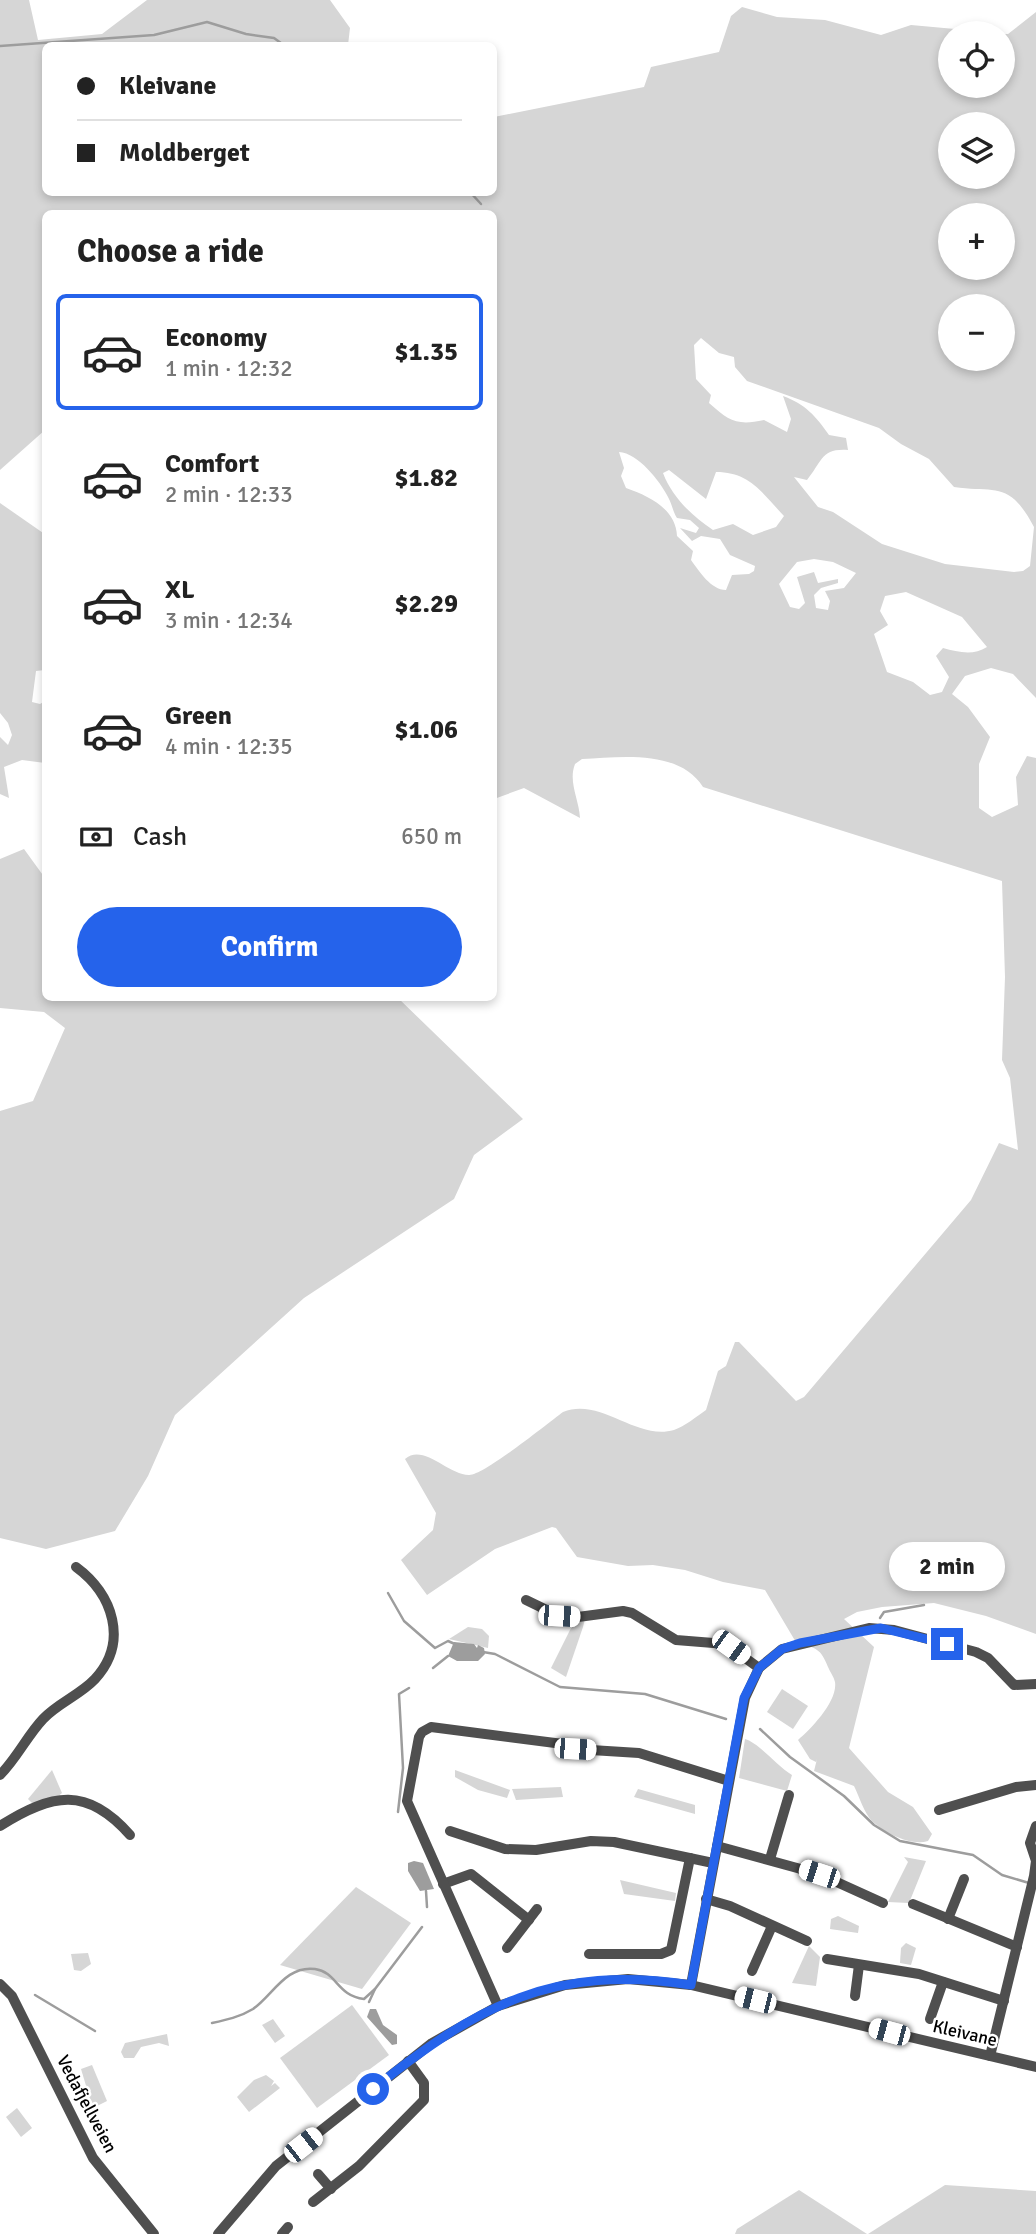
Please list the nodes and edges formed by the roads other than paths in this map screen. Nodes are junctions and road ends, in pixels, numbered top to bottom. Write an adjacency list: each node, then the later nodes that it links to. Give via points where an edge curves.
1 (76, 1567): 7 (street, via 108,1600 114,1627 111,1651 96,1678 50,1711)
2 (526, 1600): 3 (street, via 559,1616 623,1611 676,1640 726,1644)
3 (759, 1668): 4 (street, via 791,1646 881,1628 979,1653 1014,1685); 8 (street, via 744,1698)
4 (1036, 1684)
5 (563, 1744): 21 (street, via 431,1727 422,1732 407,1801)
6 (575, 1749): 8 (street, via 639,1753)
7 (0, 1775)
8 (729, 1781): 16 (street)
9 (1036, 1785): 11 (street)
10 (789, 1795): 18 (street)
11 (939, 1810)
12 (0, 1826): 15 (street, via 36,1806 71,1800 105,1809)
13 (1036, 1826): 30 (street, via 1030,1838 1036,1861 1034,1877)
14 (450, 1831): 17 (street, via 505,1849 614,1842)
15 (130, 1835)
16 (717, 1846): 18 (street); 19 (street)
17 (690, 1858): 19 (street); 32 (street)
18 (770, 1859): 23 (street, via 819,1874)
19 (713, 1863): 22 (street)
20 (964, 1879): 26 (street)
21 (443, 1884): 27 (street, via 471,1874); 43 (street)
22 (706, 1899): 28 (street); 40 (street)
23 (883, 1903)
24 (913, 1904): 26 (street)
25 (537, 1909): 27 (street)
26 (948, 1919): 30 (street)
27 (529, 1920): 31 (street)
28 (772, 1926): 29 (street); 37 (street)
29 (807, 1941)
30 (1017, 1947): 42 (street)
31 (507, 1948)
32 (671, 1950): 33 (street, via 661,1954); 34 (street)
33 (589, 1954)
34 (679, 1959)
35 (827, 1959): 36 (street)
36 (859, 1965): 38 (street, via 904,1970); 41 (street)
37 (752, 1971)
38 (943, 1982): 42 (street); 44 (street)
39 (0, 1984): 51 (street, Vedafjellveien, via 12,1996 93,2158)
40 (691, 1985): 43 (street, Kleivane, via 646,1979 586,1982); 45 (street, Kleivane)
41 (855, 1996)
42 (1004, 2001): 45 (street)
43 (498, 2006): 46 (street, Kleivane, via 446,2033)
44 (930, 2019)
45 (990, 2056): 47 (street, Kleivane)
46 (408, 2061): 49 (street, via 424,2083 424,2100); 52 (street, Kleivane, via 269,2173)
47 (1036, 2067)
48 (317, 2174): 49 (street)
49 (331, 2189): 50 (street)
50 (313, 2202)
51 (153, 2234)
52 (218, 2234)

